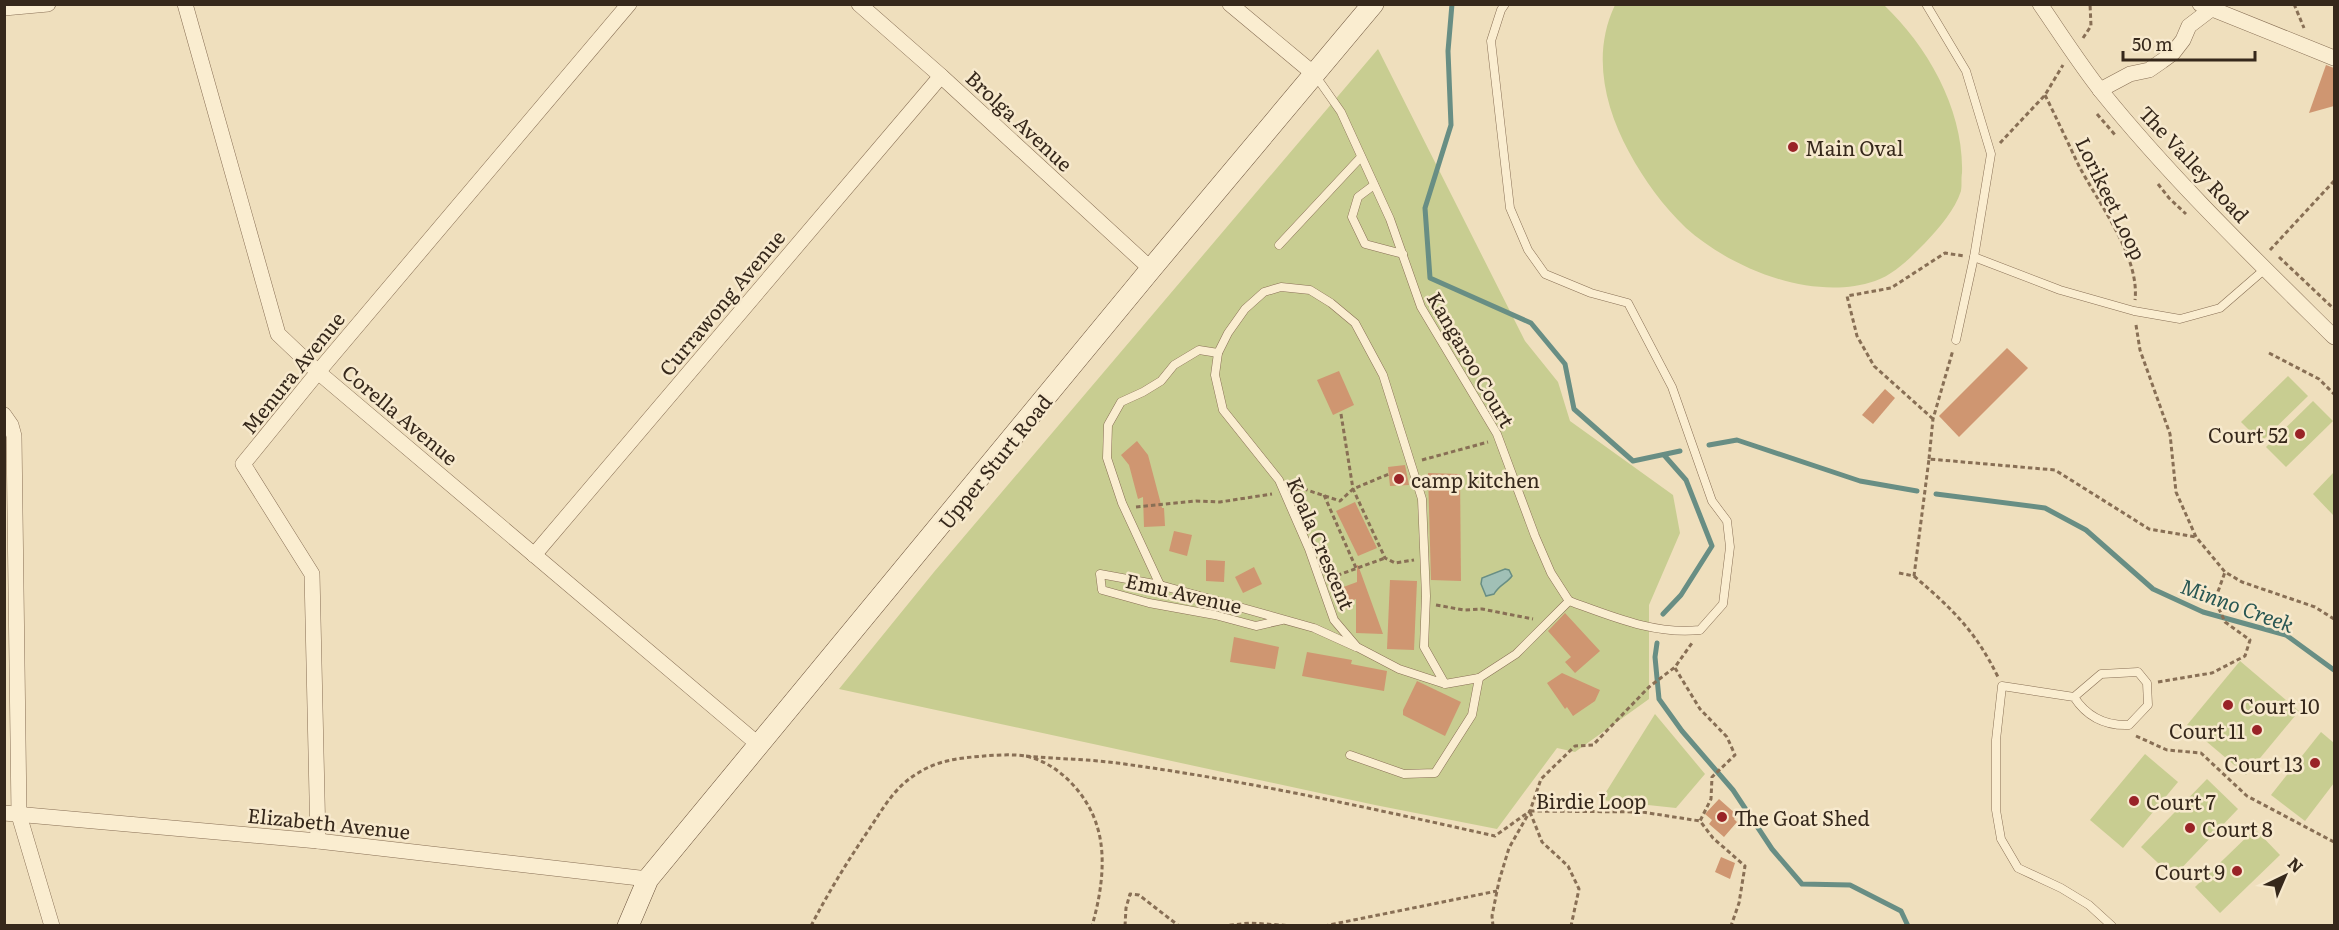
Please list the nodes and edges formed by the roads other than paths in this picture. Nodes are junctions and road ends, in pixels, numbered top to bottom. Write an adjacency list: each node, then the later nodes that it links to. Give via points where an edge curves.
1 (48, 4): 11 (street)
2 (185, 4): 26 (street, Corella Avenue, via 279,334)
3 (629, 4): 26 (street, Menura Avenue)
4 (859, 4): 14 (street, Brolga Avenue)
5 (1230, 4): 13 (street)
6 (1373, 4): 13 (main road, Upper Sturt Road)
7 (1505, 4): 30 (lane, via 1491,40 1510,208 1527,250 1545,274 1628,303 1672,387 1712,501 1727,521 1730,547 1723,604 1700,630 1679,632 1633,624)
8 (1926, 4): 20 (lane, via 1966,71 1991,154)
9 (2040, 4): 15 (street, The Valley Road)
10 (2205, 7): 12 (street); 15 (street, via 2178,46 2162,61)
11 (4, 8)
12 (2334, 58)
13 (1314, 74): 16 (lane, Kangaroo Court, via 1341,112); 22 (main road, Upper Sturt Road)
14 (941, 76): 22 (street, Brolga Avenue); 28 (street, Currawong Avenue)
15 (2100, 90): 21 (street, The Valley Road)
16 (1361, 157): 17 (lane, Kangaroo Court); 18 (lane)
17 (1374, 185): 19 (lane, Kangaroo Court); 19 (lane, via 1358,197 1352,217 1365,244)
18 (1279, 245)
19 (1403, 254): 30 (lane, Kangaroo Court, via 1420,307 1500,439 1543,555)
20 (1974, 257): 21 (lane, via 2060,290 2134,311 2180,319 2220,308); 24 (lane)
21 (2261, 265): 23 (street, The Valley Road)
22 (1151, 269): 36 (main road, Upper Sturt Road)
23 (2334, 337)
24 (1956, 340)
25 (1218, 354): 29 (lane, via 1199,350 1174,365 1161,381 1121,402 1108,425 1107,458 1125,510); 32 (lane, Koala Crescent, via 1215,375 1223,410 1279,480 1334,620); 34 (lane, Koala Crescent, via 1245,309 1264,292 1281,287 1310,290 1355,323 1383,375 1422,500 1424,647)
26 (318, 372): 28 (street, Corella Avenue); 39 (street, Menura Avenue, via 243,464 312,574)
27 (4, 415): 38 (street, via 14,436)
28 (534, 555): 36 (street, Corella Avenue)
29 (1160, 585): 31 (lane, Emu Avenue); 31 (lane, Emu Avenue, via 1100,574 1102,590 1149,603 1256,626)
30 (1569, 601): 33 (lane, via 1516,654)
31 (1282, 620): 32 (lane, Emu Avenue, via 1314,628)
32 (1357, 647): 34 (lane, Koala Crescent, via 1399,669)
33 (1479, 678): 34 (lane); 37 (lane, via 1472,715 1434,773 1404,774)
34 (1445, 684)
35 (2074, 697): 35 (lane, via 2101,674 2138,672 2147,683 2148,705 2129,725 2112,726 2083,711); 43 (lane, via 2002,686 1996,810 2001,839 2019,868 2089,904)
36 (759, 745): 40 (main road, Upper Sturt Road)
37 (1350, 755)
38 (12, 814): 39 (street, Elizabeth Avenue); 41 (street)
39 (318, 841): 40 (street, Elizabeth Avenue)
40 (648, 879): 42 (main road, Upper Sturt Road)
41 (52, 926)
42 (628, 926)
43 (2112, 926)

